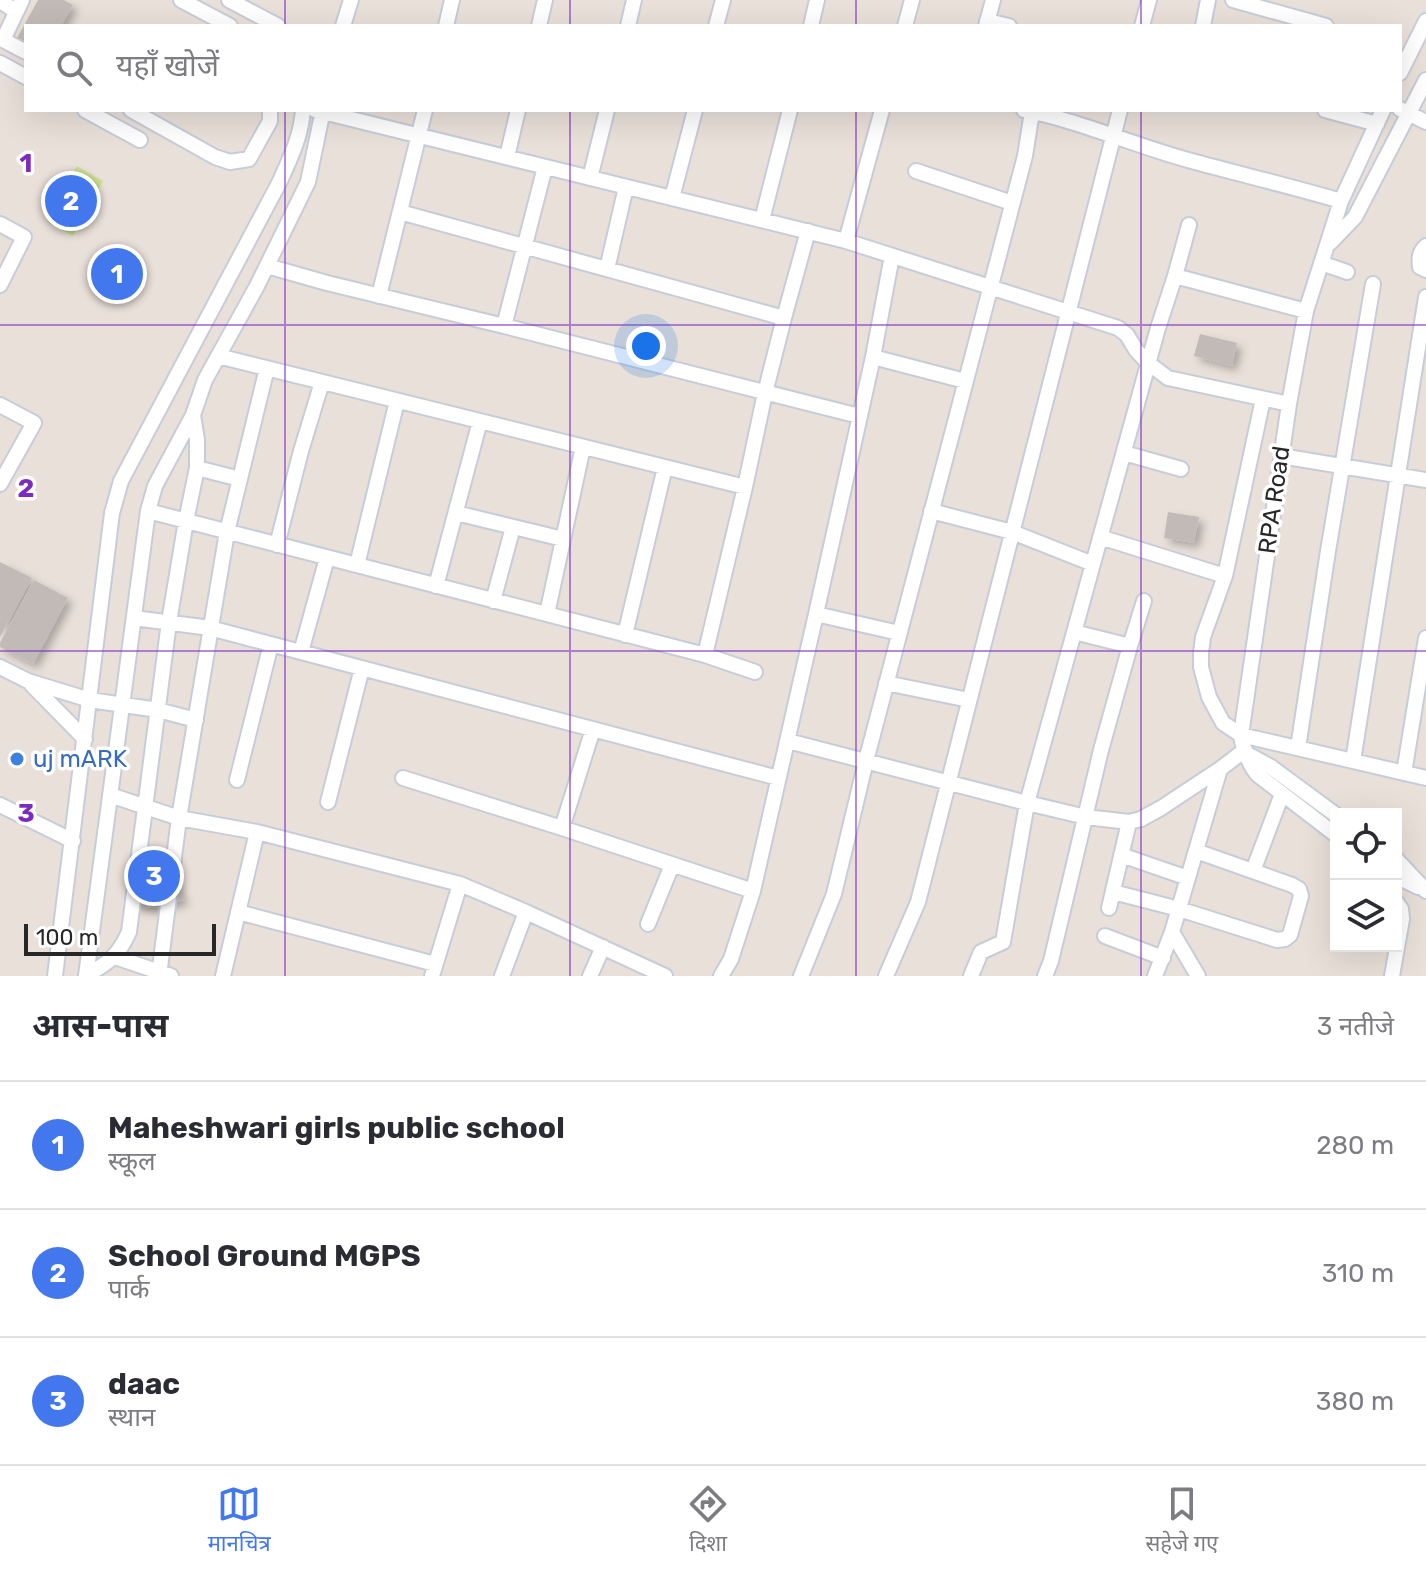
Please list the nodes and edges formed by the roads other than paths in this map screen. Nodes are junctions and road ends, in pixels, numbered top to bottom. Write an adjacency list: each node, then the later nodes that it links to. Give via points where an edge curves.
1 (181, 0): 16 (street)
2 (229, 0): 17 (street)
3 (351, 0): 18 (street)
4 (452, 0): 19 (street)
5 (545, 0): 20 (street)
6 (634, 0): 21 (street)
7 (723, 0): 22 (street)
8 (817, 0): 23 (street)
9 (912, 0): 24 (street)
10 (993, 0): 25 (street)
11 (1149, 0): 26 (street)
12 (1208, 0): 27 (street)
13 (1233, 0): 28 (street)
14 (12, 2): 29 (street)
15 (1426, 21): 30 (street)
16 (226, 24)
17 (274, 24)
18 (344, 24)
19 (446, 24)
20 (539, 24)
21 (628, 24)
22 (717, 24)
23 (811, 24)
24 (906, 24)
25 (986, 24)
26 (1143, 24)
27 (1203, 24)
28 (1319, 24)
29 (1, 38): 31 (street)
30 (1405, 48)
31 (24, 51)
32 (0, 63): 33 (street)
33 (24, 76)
34 (1426, 80): 35 (street, RPA Road)
35 (1404, 111): 53 (street); 72 (street, RPA Road, via 1369,193 1345,230)
36 (89, 112): 57 (street)
37 (135, 112): 38 (street, via 230,162 249,159)
38 (270, 112)
39 (303, 112): 152 (street, via 296,146 279,183 121,481 112,513)
40 (320, 112): 77 (street, via 308,182)
41 (324, 112): 56 (street)
42 (425, 112): 56 (street)
43 (518, 112): 58 (street)
44 (606, 112): 61 (street)
45 (694, 112): 63 (street)
46 (789, 112): 67 (street)
47 (881, 112): 71 (street)
48 (1028, 112): 65 (street, via 1025,156)
49 (1032, 112): 55 (street)
50 (1119, 112): 55 (street)
51 (1332, 112): 54 (street)
52 (1382, 112): 54 (street, RPA Road)
53 (1426, 122)
54 (1377, 124): 64 (street, RPA Road)
55 (1113, 134): 64 (street); 88 (street)
56 (419, 136): 58 (street); 66 (street)
57 (140, 140)
58 (507, 157): 59 (street)
59 (545, 167): 61 (street); 74 (street)
60 (916, 171): 65 (street)
61 (590, 178): 62 (street)
62 (626, 187): 63 (street); 78 (street)
63 (672, 198): 67 (street)
64 (1341, 201): 72 (street, RPA Road)
65 (1012, 203): 84 (street)
66 (400, 212): 74 (street); 85 (street)
67 (762, 220): 70 (street)
68 (0, 224): 83 (street, via 24,237)
69 (1189, 225): 81 (street)
70 (808, 231): 71 (street); 89 (street)
71 (846, 241): 75 (street)
72 (1326, 246): 76 (street, RPA Road)
73 (1426, 246): 79 (street, via 1419,260)
74 (524, 247): 78 (street); 90 (street)
75 (892, 256): 84 (street); 92 (street)
76 (1321, 263): 80 (street); 87 (street, RPA Road)
77 (267, 266): 85 (street); 91 (street)
78 (607, 269): 89 (street)
79 (1426, 270)
80 (1347, 272)
81 (1175, 276): 87 (street); 93 (street)
82 (1373, 284): 108 (street)
83 (0, 285)
84 (990, 287): 88 (street); 95 (street)
85 (379, 296): 90 (street)
86 (1426, 297): 112 (street)
87 (1306, 311): 100 (street, RPA Road)
88 (1067, 312): 93 (street, via 1118,328); 123 (street)
89 (784, 318): 97 (street)
90 (504, 326): 97 (street)
91 (218, 356): 94 (street); 102 (street)
92 (873, 357): 95 (street); 103 (street)
93 (1148, 363): 98 (street, via 1168,378); 106 (street)
94 (267, 368): 96 (street); 113 (street)
95 (965, 381): 118 (street)
96 (322, 382): 99 (street); 126 (street)
97 (765, 393): 103 (street); 116 (street)
98 (1263, 399): 100 (street); 130 (street)
99 (397, 401): 104 (street); 129 (street)
100 (1289, 404): 107 (street, RPA Road)
101 (0, 405): 115 (street, via 34,423)
102 (193, 415): 110 (street); 117 (street, via 155,486)
103 (859, 416): 135 (street)
104 (480, 421): 105 (street); 119 (street)
105 (583, 447): 109 (street); 125 (street)
106 (1124, 453): 111 (street); 124 (street)
107 (1281, 456): 108 (street); 158 (street, RPA Road)
108 (1342, 466): 112 (street); 161 (street)
109 (665, 467): 116 (street); 141 (street)
110 (197, 468): 113 (street); 120 (street)
111 (1181, 469)
112 (1398, 476): 114 (street); 164 (street)
113 (240, 479): 122 (street)
114 (1426, 480)
115 (0, 484)
116 (745, 487): 146 (street)
117 (148, 511): 120 (street); 136 (street)
118 (931, 511): 123 (street); 140 (street)
119 (456, 513): 121 (street); 131 (street)
120 (186, 521): 122 (street); 137 (street)
121 (513, 527): 125 (street); 132 (street)
122 (227, 532): 126 (street); 138 (street)
123 (1012, 532): 128 (street); 153 (street)
124 (1100, 537): 128 (street); 130 (street)
125 (563, 539): 134 (street)
126 (277, 545): 127 (street)
127 (327, 558): 129 (street); 145 (street)
128 (1093, 564): 139 (street)
129 (357, 565): 131 (street)
130 (1225, 576): 158 (street, via 1203,637 1201,667 1223,723)
131 (436, 586): 132 (street)
132 (493, 601): 134 (street)
133 (1144, 601): 144 (street)
134 (547, 614): 141 (street)
135 (816, 614): 140 (street); 160 (street)
136 (134, 618): 137 (street); 154 (street)
137 (169, 622): 138 (street); 155 (street)
138 (210, 628): 143 (street); 156 (street)
139 (1074, 632): 144 (street); 175 (street)
140 (899, 633): 151 (street)
141 (625, 635): 146 (street)
142 (1426, 638): 166 (street)
143 (271, 644): 145 (street); 170 (street)
144 (1130, 646): 179 (street)
145 (301, 652): 148 (street)
146 (705, 655): 149 (street)
147 (0, 667): 150 (street)
148 (362, 668): 157 (street); 174 (street)
149 (755, 672)
150 (28, 681): 152 (street); 159 (street)
151 (886, 683): 153 (street); 163 (street)
152 (90, 700): 154 (street); 159 (street)
153 (969, 700): 171 (street)
154 (122, 705): 155 (street); 173 (street)
155 (158, 710): 156 (street); 177 (street)
156 (196, 720): 180 (street)
157 (593, 729): 168 (street); 182 (street)
158 (1241, 735): 161 (street); 162 (street, RPA Road)
159 (85, 739): 185 (street)
160 (788, 741): 163 (street); 168 (street)
161 (1298, 748): 164 (street)
162 (1247, 753): 165 (street); 172 (street, RPA Road, via 1252,769); 178 (street)
163 (866, 761): 171 (street); 217 (street, via 834,894)
164 (1353, 761): 166 (street)
165 (1220, 769): 181 (street, via 1161,808); 186 (street)
166 (1404, 773): 169 (street)
167 (403, 778): 182 (street)
168 (778, 778): 194 (street)
169 (1426, 778)
170 (237, 780)
171 (948, 782): 175 (street); 218 (street, via 918,902)
172 (1282, 794): 183 (street, RPA Road); 190 (street)
173 (110, 795): 177 (street); 209 (street)
174 (328, 802)
175 (1027, 803): 179 (street); 219 (street, via 1003,942 981,952)
176 (0, 805): 185 (street)
177 (146, 807): 180 (street); 206 (street, via 129,932)
178 (1330, 811)
179 (1086, 817): 181 (street); 220 (street)
180 (179, 818): 184 (street); 210 (street)
181 (1129, 822): 187 (street)
182 (562, 828): 188 (street)
183 (1330, 830)
184 (257, 832): 193 (street); 199 (street)
185 (73, 841): 211 (street)
186 (1196, 851): 190 (street); 191 (street)
187 (1121, 855): 191 (street); 196 (street)
188 (672, 865): 194 (street); 201 (street)
189 (1402, 865): 195 (street)
190 (1253, 871): 198 (street, via 1299,889 1285,939)
191 (1188, 878): 198 (street)
192 (1402, 879): 195 (street)
193 (460, 884): 200 (street); 208 (street)
194 (753, 891): 216 (street)
195 (1426, 891)
196 (1113, 892): 197 (street); 198 (street)
197 (1109, 908)
198 (1179, 909): 202 (street)
199 (238, 912): 208 (street); 212 (street)
200 (526, 912): 204 (street); 213 (street)
201 (648, 924)
202 (1172, 932): 207 (street); 222 (street)
203 (1105, 936): 207 (street)
204 (603, 947): 214 (street); 215 (street)
205 (1396, 952): 223 (street)
206 (115, 957): 209 (street); 210 (street)
207 (1163, 958): 221 (street)
208 (433, 970)
209 (86, 975)
210 (163, 975)
211 (55, 976)
212 (223, 976)
213 (502, 976)
214 (590, 976)
215 (665, 976)
216 (721, 976)
217 (801, 976)
218 (886, 976)
219 (971, 976)
220 (1045, 976)
221 (1155, 976)
222 (1198, 976)
223 (1392, 976)

